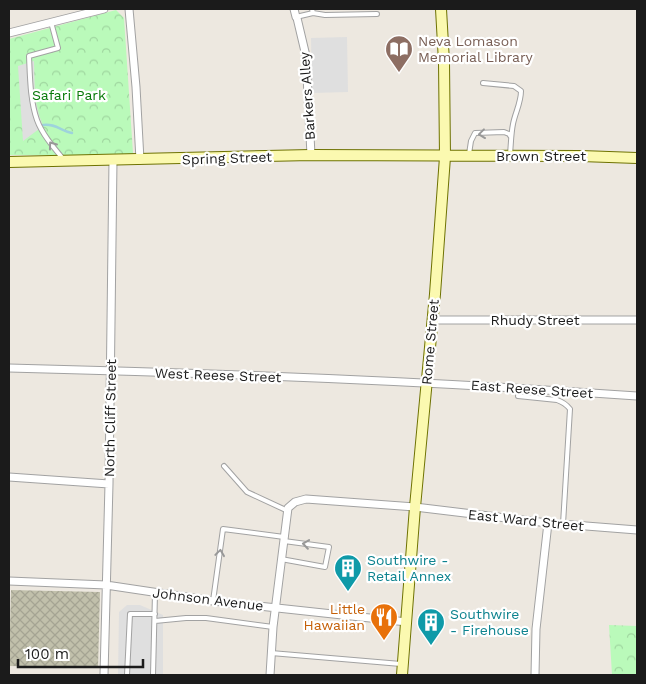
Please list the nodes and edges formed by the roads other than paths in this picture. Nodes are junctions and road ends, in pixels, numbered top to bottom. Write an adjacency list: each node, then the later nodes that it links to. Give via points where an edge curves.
1 (104, 9): 8 (street)
2 (129, 9): 18 (street)
3 (294, 9): 7 (street, Barkers Alley)
4 (441, 9): 13 (street, Rome Street)
5 (312, 11): 6 (lane); 7 (lane)
6 (377, 14)
7 (296, 17): 12 (street, Barkers Alley, via 306,56)
8 (51, 22): 9 (street); 19 (lane, one-way to 8, via 36,120 28,56 58,48)
9 (9, 33)
10 (483, 83): 11 (lane, via 514,86 521,91)
11 (511, 137): 14 (lane, one-way to 14, via 504,132 475,133); 15 (lane)
12 (311, 155): 13 (street, Spring Street); 18 (street, Spring Street)
13 (446, 156): 14 (street, Brown Street); 21 (street, Rome Street)
14 (469, 156): 15 (street, Brown Street)
15 (510, 156): 16 (street, Brown Street)
16 (637, 158)
17 (113, 160): 18 (street, Spring Street); 19 (street, Spring Street); 24 (street, North Cliff Street)
18 (140, 160)
19 (64, 161): 20 (street, Spring Street)
20 (9, 162)
21 (432, 320): 22 (street, Rhudy Street); 25 (street, Rome Street)
22 (637, 320)
23 (9, 368): 24 (street, West Reese Street)
24 (110, 370): 25 (street, West Reese Street); 30 (street, North Cliff Street)
25 (426, 383): 27 (street, East Reese Street); 31 (street, Rome Street)
26 (518, 396): 34 (lane, via 557,400 570,409)
27 (637, 396)
28 (224, 466): 32 (lane, via 247,492)
29 (9, 477): 30 (street)
30 (109, 484): 39 (street, North Cliff Street)
31 (414, 507): 32 (street, East Ward Street, via 306,499 295,502); 33 (street, East Ward Street); 45 (street, Rome Street)
32 (288, 511): 36 (street)
33 (548, 523): 34 (street, East Ward Street); 53 (street, via 536,629)
34 (563, 524): 35 (street, East Ward Street)
35 (637, 530)
36 (284, 539): 37 (street); 37 (lane, one-way to 36, via 325,567 329,547); 41 (lane, one-way to 36, via 223,529)
37 (281, 558): 42 (street)
38 (9, 581): 39 (street, Johnson Avenue)
39 (106, 585): 40 (street, Johnson Avenue); 49 (street, North Cliff Street)
40 (155, 593): 41 (street, Johnson Avenue); 43 (lane)
41 (213, 601): 42 (street, Johnson Avenue)
42 (275, 607): 45 (street, Johnson Avenue); 46 (street)
43 (155, 614): 44 (lane); 50 (lane, via 130,614)
44 (154, 621): 46 (lane, via 206,618); 51 (lane)
45 (407, 622): 48 (street, Rome Street)
46 (273, 627): 47 (street)
47 (271, 653): 48 (lane); 52 (street)
48 (402, 670)
49 (104, 675)
50 (127, 675)
51 (153, 675)
52 (270, 675)
53 (536, 675)

